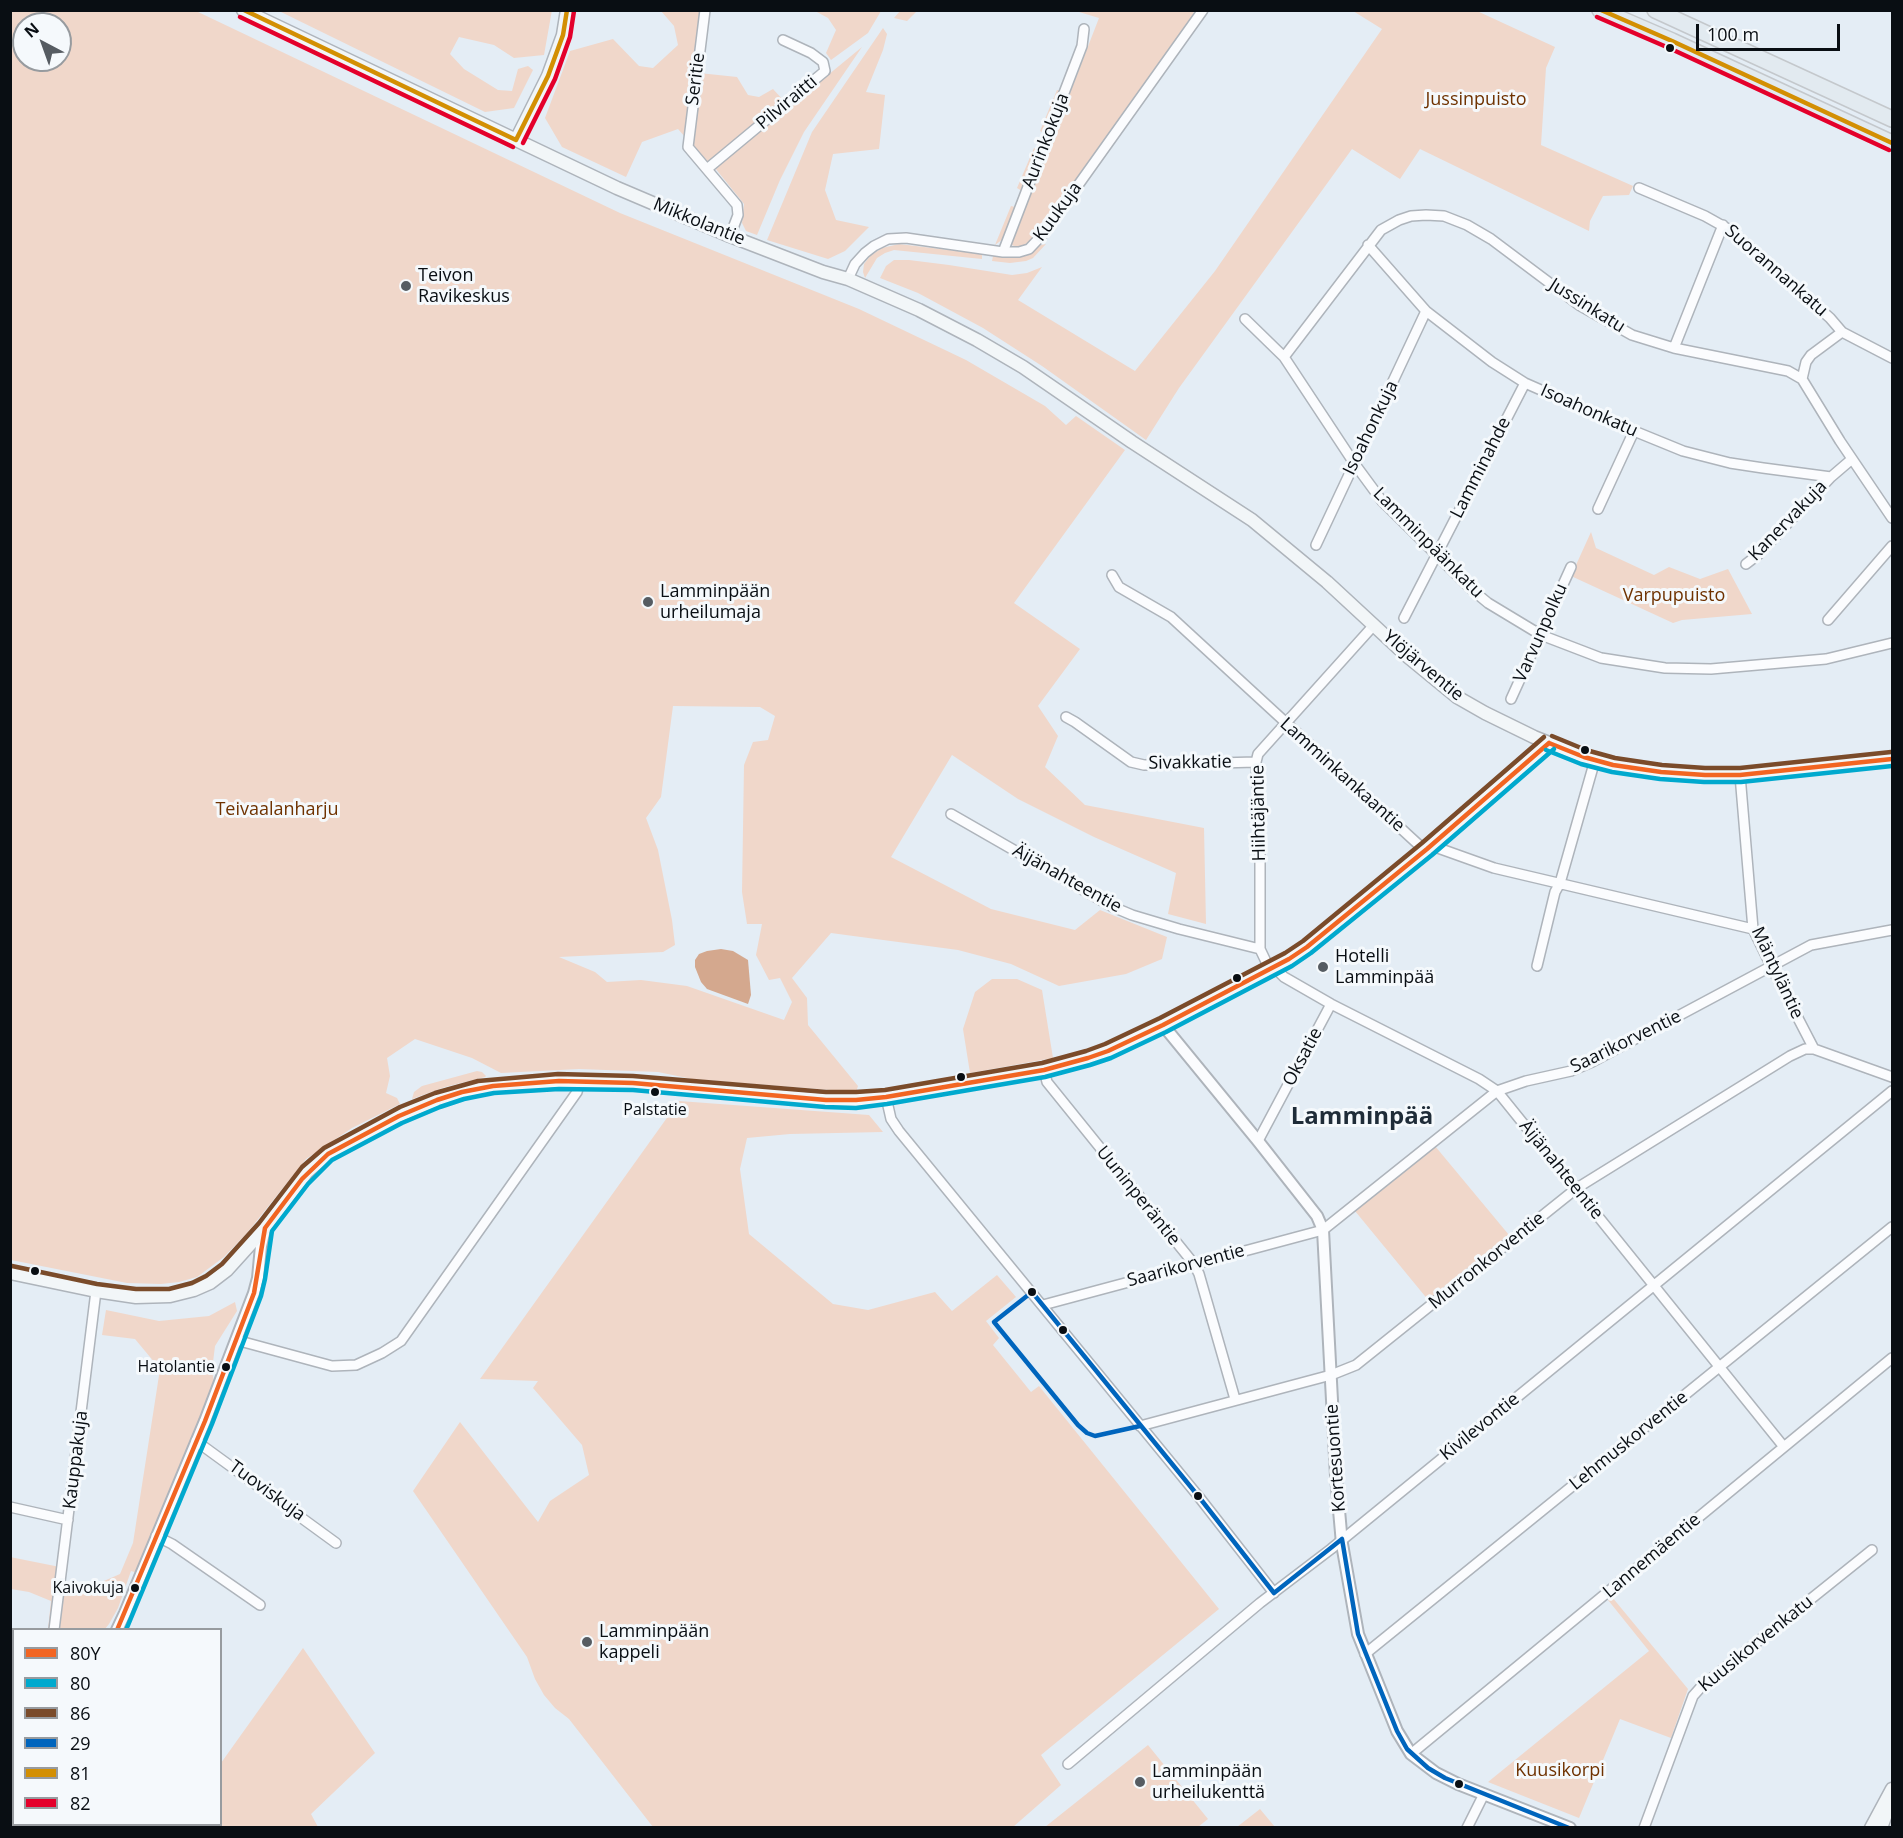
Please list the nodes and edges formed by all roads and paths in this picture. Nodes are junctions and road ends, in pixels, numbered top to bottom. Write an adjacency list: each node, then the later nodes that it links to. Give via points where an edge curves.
1 (243, 10): 10 (main road, Mikkolantie)
2 (567, 10): 10 (main road, via 552,65)
3 (705, 10): 12 (street, Seritie, via 688,147)
4 (1203, 10): 17 (street, Kuukuja, via 1044,233 1026,251)
5 (1600, 10): 11 (highway)
6 (1655, 10): 9 (highway)
7 (1084, 29): 17 (street, Aurinkokuja, via 1078,55)
8 (783, 40): 12 (street, Pilviraitti, via 811,53 823,62 825,71)
9 (1893, 119)
10 (516, 140): 15 (main road, Mikkolantie)
11 (1893, 143)
12 (708, 170): 15 (street, via 738,207)
13 (1639, 188): 14 (street, Suorannankatu)
14 (1723, 225): 21 (street, Suorannankatu); 22 (street)
15 (730, 236): 18 (main road, Mikkolantie)
16 (1368, 245): 19 (street, Isoahonkatu); 22 (street, Jussinkatu, via 1381,230 1398,220 1426,215 1450,218 1491,239 1601,319 1632,335); 23 (street, Jussinkatu)
17 (1003, 252): 18 (street, Kuukuja, via 906,238 888,239 861,257)
18 (848, 279): 28 (main road, Mikkolantie, via 977,340)
19 (1426, 312): 26 (street, Isoahonkatu); 30 (street, Isoahonkuja)
20 (1245, 319): 23 (street, Lamminpäänkatu)
21 (1842, 332): 24 (street, Suorannankatu); 25 (street, Suorannankatu, via 1811,355)
22 (1674, 348): 25 (street, Jussinkatu, via 1788,371)
23 (1284, 357): 30 (street, Lamminpäänkatu)
24 (1893, 358)
25 (1802, 379): 29 (street)
26 (1525, 383): 27 (street, Isoahonkatu); 36 (street, Lamminahde)
27 (1634, 431): 31 (street, Isoahonkatu, via 1683,451 1730,463); 32 (street)
28 (1144, 450): 42 (main road, Ylöjärventie, via 1252,520)
29 (1852, 459): 31 (street); 33 (street)
30 (1354, 463): 34 (street, Isoahonkuja); 36 (street, Lamminpäänkatu, via 1382,501)
31 (1831, 477): 37 (street, Kanervakuja)
32 (1598, 509)
33 (1893, 518)
34 (1316, 545)
35 (1893, 546): 41 (street)
36 (1435, 554): 40 (street, Lamminahde); 43 (street, Lamminpäänkatu, via 1488,603)
37 (1746, 564)
38 (1571, 567): 43 (street, Varvunpolku)
39 (1112, 575): 47 (street, Lamminkankaantie, via 1119,586 1171,617)
40 (1404, 618)
41 (1828, 620)
42 (1374, 625): 47 (street, Hiihtäjäntie); 48 (main road, Ylöjärventie, via 1457,697)
43 (1541, 635): 44 (street, Lamminpäänkatu, via 1601,658 1665,668 1711,669 1826,659); 45 (street, Varvunpolku)
44 (1893, 643)
45 (1511, 699)
46 (1066, 717): 51 (street, Sivakkatie, via 1131,762)
47 (1285, 724): 51 (street, Hiihtäjäntie, via 1258,753); 54 (street, Lamminkankaantie)
48 (1549, 743): 50 (main road, Ylöjärventie); 54 (main road)
49 (1893, 759): 52 (main road, Ylöjärventie)
50 (1595, 760): 52 (main road, Ylöjärventie, via 1661,772); 55 (street)
51 (1256, 762): 58 (street, Hiihtäjäntie)
52 (1740, 775): 56 (street, Mäntyläntie)
53 (951, 814): 58 (street, Äijänahteentie, via 1113,907 1179,929)
54 (1427, 849): 55 (street, Lamminkankaantie, via 1438,848 1494,868); 61 (main road, via 1307,947)
55 (1560, 883): 56 (street, Lamminkankaantie); 59 (street)
56 (1753, 929): 60 (street, Mäntyläntie)
57 (1893, 930): 60 (street, Saarikorventie, via 1811,945)
58 (1260, 949): 61 (street, Hiihtäjäntie)
59 (1537, 966)
60 (1771, 966): 64 (street, Mäntyläntie); 68 (street, Saarikorventie, via 1592,1062)
61 (1273, 969): 62 (street, Äijänahteentie); 63 (main road)
62 (1331, 1004): 68 (street, Äijänahteentie); 71 (street, Oksatie)
63 (1162, 1025): 65 (main road, via 1108,1051); 71 (street, Kortesuontie)
64 (1814, 1049): 66 (street); 72 (street, Murronkorventie, via 1790,1056)
65 (1044, 1070): 70 (main road); 76 (street, Uuninperäntie, via 1047,1082)
66 (1893, 1077)
67 (580, 1082): 70 (main road, via 691,1087 826,1100); 74 (main road, via 479,1088 399,1116 320,1160); 81 (street, via 578,1092 401,1341 356,1365 332,1366)
68 (1497, 1091): 72 (street, Äijänahteentie); 75 (street, Saarikorventie)
69 (1893, 1091): 78 (street, Kivilevontie)
70 (886, 1097): 80 (street, via 891,1119 899,1131)
71 (1258, 1141): 75 (street, Kortesuontie, via 1317,1216)
72 (1577, 1188): 78 (street, Äijänahteentie); 84 (street, Murronkorventie, via 1366,1359)
73 (1893, 1227): 83 (street, Lehmuskorventie)
74 (265, 1228): 79 (main road, via 227,1270 194,1290 153,1297); 81 (street, via 258,1278)
75 (1323, 1230): 76 (street, Saarikorventie); 84 (street, Kortesuontie)
76 (1194, 1264): 80 (street, Saarikorventie); 85 (street, Uuninperäntie)
77 (10, 1273): 79 (main road)
78 (1654, 1287): 83 (street, Äijänahteentie); 92 (street, Kivilevontie)
79 (96, 1291): 90 (street, Kauppakuja)
80 (1043, 1305): 86 (street)
81 (236, 1340): 87 (street)
82 (1893, 1358): 88 (street, Lannemäentie)
83 (1720, 1367): 88 (street, Äijänahteentie); 99 (street, Lehmuskorventie)
84 (1330, 1375): 85 (street, Murronkorventie); 92 (street, Kortesuontie)
85 (1235, 1399): 86 (street, Murronkorventie)
86 (1140, 1426): 95 (street)
87 (196, 1441): 91 (street); 93 (street, Tuoviskuja)
88 (1784, 1447): 100 (street, Lannemäentie)
89 (10, 1507): 90 (street)
90 (68, 1520): 97 (street, Kauppakuja)
91 (156, 1536): 96 (street); 98 (street)
92 (1342, 1539): 95 (street, Kivilevontie); 99 (street, Kortesuontie, via 1355,1623)
93 (336, 1543)
94 (1872, 1550): 107 (street, Kuusikorvenkatu, via 1693,1696)
95 (1274, 1593): 101 (street, Kivilevontie)
96 (260, 1605)
97 (54, 1628)
98 (118, 1628)
99 (1365, 1654): 100 (street, Kortesuontie, via 1397,1731)
100 (1412, 1754): 103 (street, via 1445,1778)
101 (1068, 1764)
102 (1893, 1789): 108 (main road)
103 (1484, 1794): 105 (street); 106 (street)
104 (1893, 1798): 109 (main road)
105 (1467, 1827)
106 (1570, 1827)
107 (1644, 1827)
108 (1871, 1827)
109 (1881, 1827)

